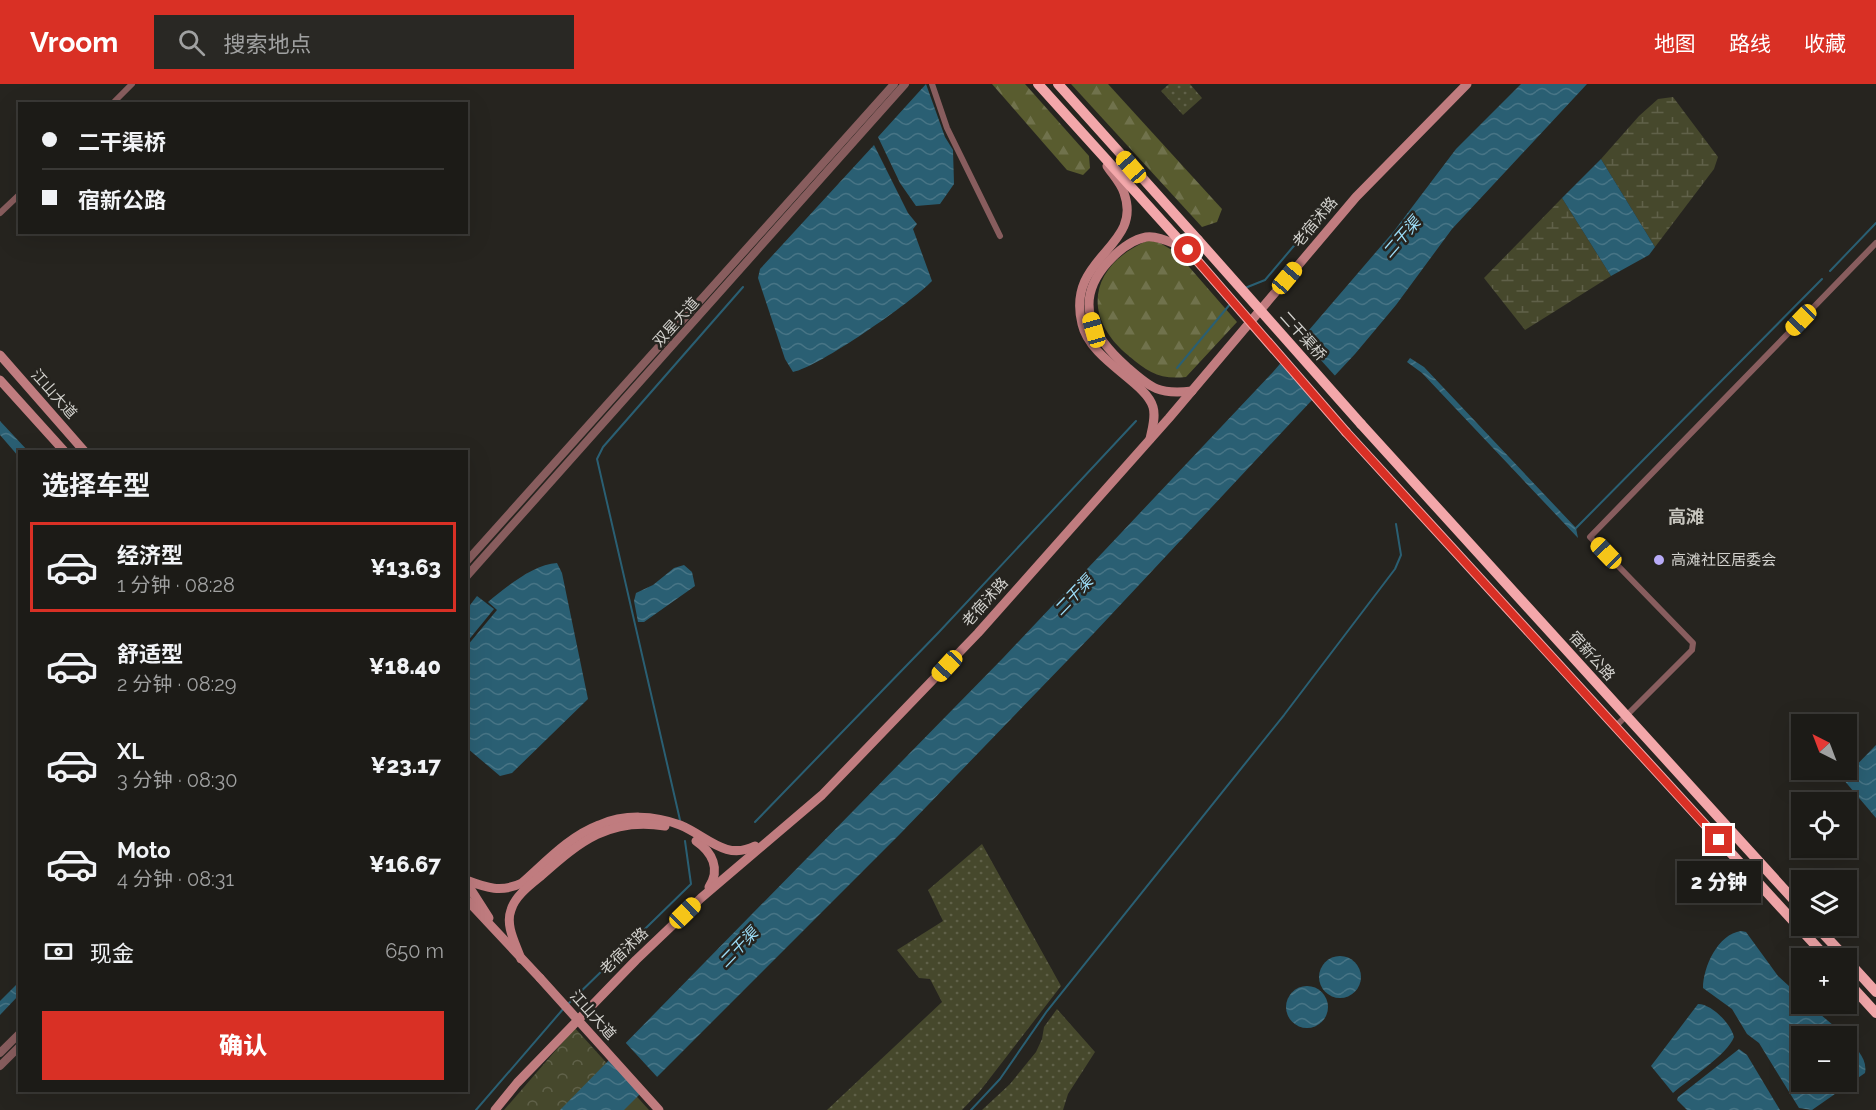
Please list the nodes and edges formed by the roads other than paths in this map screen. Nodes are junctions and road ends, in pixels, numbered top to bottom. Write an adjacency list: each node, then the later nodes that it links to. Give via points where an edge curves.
1 (132, 84): 8 (street)
2 (894, 84): 23 (street, 双星大道)
3 (905, 84): 24 (street, 双星大道)
4 (932, 84): 12 (street, via 947,128)
5 (1038, 84): 9 (highway)
6 (1058, 84): 18 (highway, 二干渠桥, bridge)
7 (1467, 84): 17 (main road, 老宿沭路, via 1356,196)
8 (114, 102)
9 (1098, 151): 14 (highway); 20 (main road, via 1124,192 1128,215 1117,240 1091,266 1084,279 1079,302 1082,326 1110,364 1148,397 1153,407)
10 (18, 196): 11 (street)
11 (0, 213)
12 (1000, 236)
13 (1876, 243): 25 (street, via 1590,537 1693,644 1692,650)
14 (1187, 249): 17 (main road, via 1155,237 1131,242 1099,272 1091,289 1089,312 1106,349 1149,386 1163,393); 19 (highway, 二干渠桥, bridge)
15 (0, 356): 22 (main road, 江山大道)
16 (0, 380): 21 (main road, 江山大道)
17 (1192, 391): 20 (main road, 老宿沭路)
18 (1361, 424): 25 (highway, 宿新公路)
19 (1346, 432): 26 (highway, 宿新公路)
20 (1150, 440): 27 (main road, 老宿沭路, via 970,641 853,764)
21 (63, 450)
22 (83, 450)
23 (468, 560)
24 (468, 575)
25 (1627, 717): 26 (street); 32 (highway, 宿新公路)
26 (1616, 726): 37 (highway, 宿新公路)
27 (778, 833): 29 (main road, 老宿沭路); 30 (main road, via 737,852 724,850 666,820 623,818 599,824 570,840 522,884 489,888)
28 (706, 848): 29 (main road, via 728,857); 33 (main road, via 713,858 715,879); 39 (main road, via 663,825 643,824 606,830 577,843 525,890 511,908 511,930)
29 (747, 857): 33 (main road, 老宿沭路)
30 (468, 882)
31 (468, 884): 36 (main road, 江山大道)
32 (1791, 897)
33 (701, 898): 48 (main road, 老宿沭路, via 595,1000)
34 (468, 901): 36 (main road, 江山大道)
35 (1825, 936): 38 (highway)
36 (504, 940): 39 (main road, 江山大道)
37 (1818, 948)
38 (1836, 948)
39 (521, 959): 49 (main road, 江山大道, bridge)
40 (1857, 971): 41 (highway)
41 (1876, 992)
42 (1857, 993): 43 (highway)
43 (1876, 1013)
44 (18, 1035): 46 (street)
45 (18, 1048): 47 (street)
46 (0, 1053)
47 (0, 1066)
48 (495, 1110)
49 (659, 1110)

